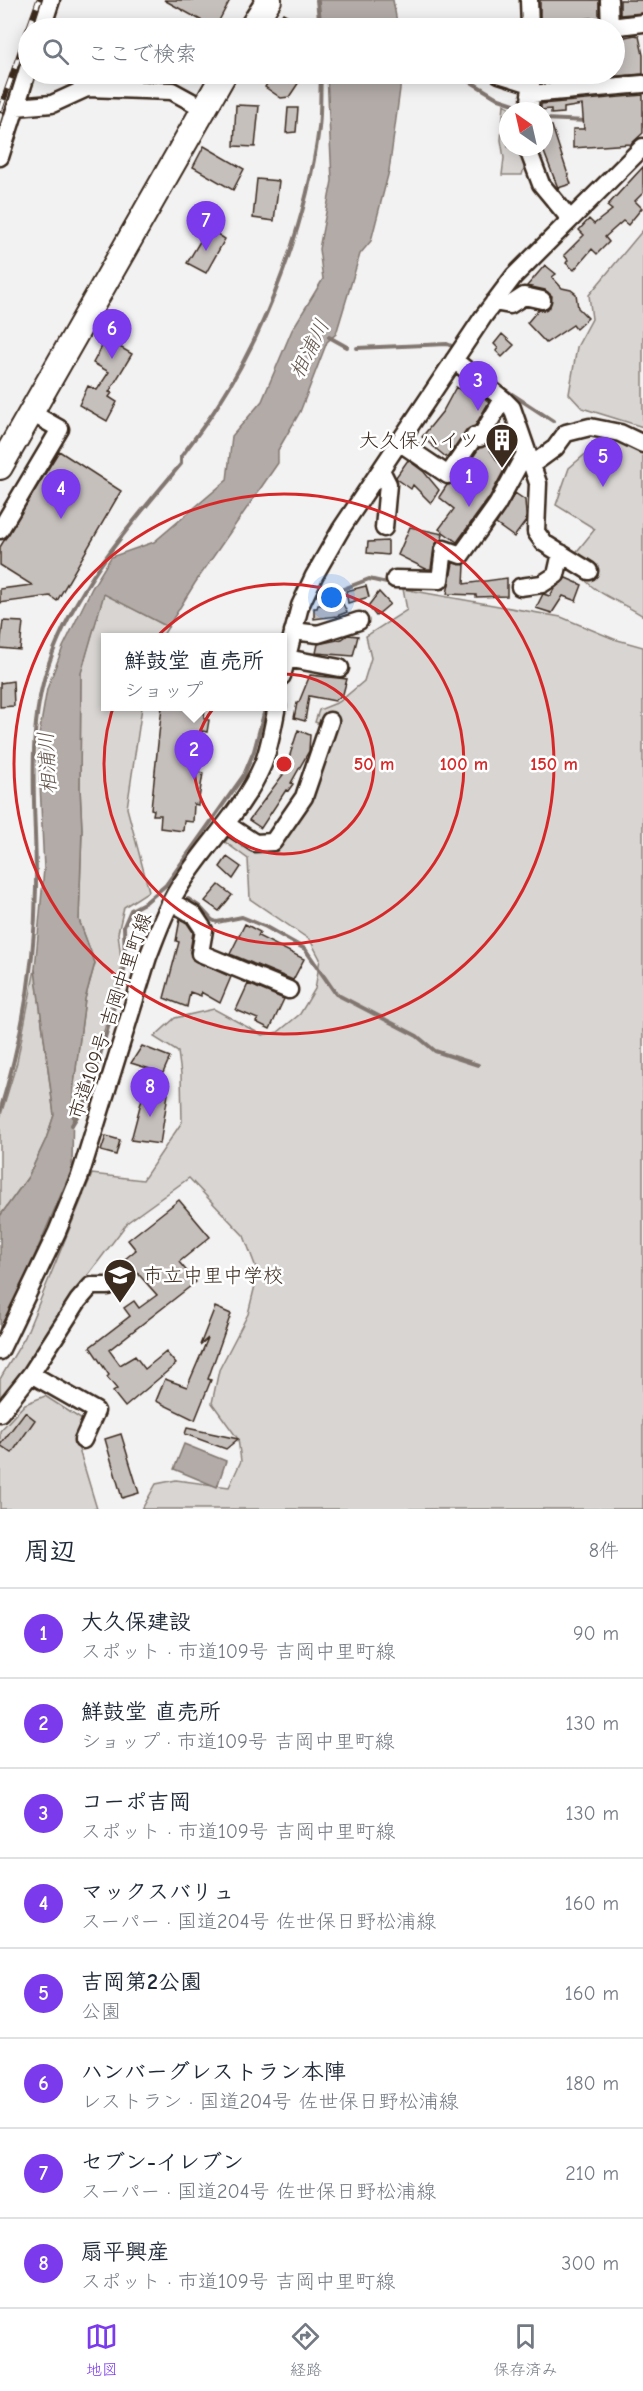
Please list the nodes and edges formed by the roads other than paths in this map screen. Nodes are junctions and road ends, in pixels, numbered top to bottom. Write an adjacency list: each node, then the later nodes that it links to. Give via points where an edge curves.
1 (51, 0): 6 (street)
2 (258, 0): 7 (highway)
3 (269, 0): 8 (highway)
4 (530, 0): 9 (street)
5 (609, 0): 10 (street)
6 (45, 18)
7 (248, 18)
8 (257, 18)
9 (530, 18)
10 (608, 18)
11 (643, 23): 12 (street)
12 (625, 26)
13 (23, 84): 18 (street)
14 (216, 84): 19 (highway)
15 (531, 84): 16 (street); 17 (street)
16 (643, 84)
17 (530, 102)
18 (16, 107): 19 (street, via 52,104 87,88 172,91); 22 (street)
19 (203, 108): 28 (highway)
20 (643, 147): 23 (street)
21 (530, 156): 23 (street, via 541,183)
22 (0, 158)
23 (570, 219): 25 (street)
24 (542, 300): 25 (street, via 524,296 510,305)
25 (494, 302): 26 (street)
26 (454, 360): 27 (street); 29 (street)
27 (503, 399): 29 (street, via 480,438 475,436 448,475); 31 (street, via 512,408)
28 (30, 412): 32 (highway); 35 (street, via 60,429)
29 (399, 442): 33 (street)
30 (643, 444): 31 (street, via 620,433 590,427 566,433 555,448)
31 (530, 458): 36 (street, via 538,483 536,532 544,543); 38 (street, via 461,555 444,549 440,580)
32 (0, 467)
33 (381, 470): 34 (street, via 388,484); 41 (street, via 314,576)
34 (384, 528)
35 (0, 530)
36 (561, 553): 37 (street); 39 (street, via 556,575 542,584)
37 (589, 571)
38 (395, 579)
39 (520, 587)
40 (359, 621): 41 (street, via 318,634)
41 (293, 631): 42 (street)
42 (287, 654)
43 (287, 658): 44 (street)
44 (340, 668)
45 (276, 711): 47 (street, 市道109号 吉岡中里町線, via 262,766)
46 (324, 726): 47 (street, via 304,797 273,842 255,843)
47 (226, 824): 48 (street, 市道109号 吉岡中里町線)
48 (172, 902): 49 (street, via 194,915 204,930 200,953); 51 (street, 市道109号 吉岡中里町線, via 148,957 80,1176)
49 (289, 990)
50 (108, 1286): 52 (street, via 91,1286 78,1300)
51 (0, 1351)
52 (31, 1374): 53 (street); 54 (street, via 96,1411)
53 (0, 1413)
54 (83, 1440)

